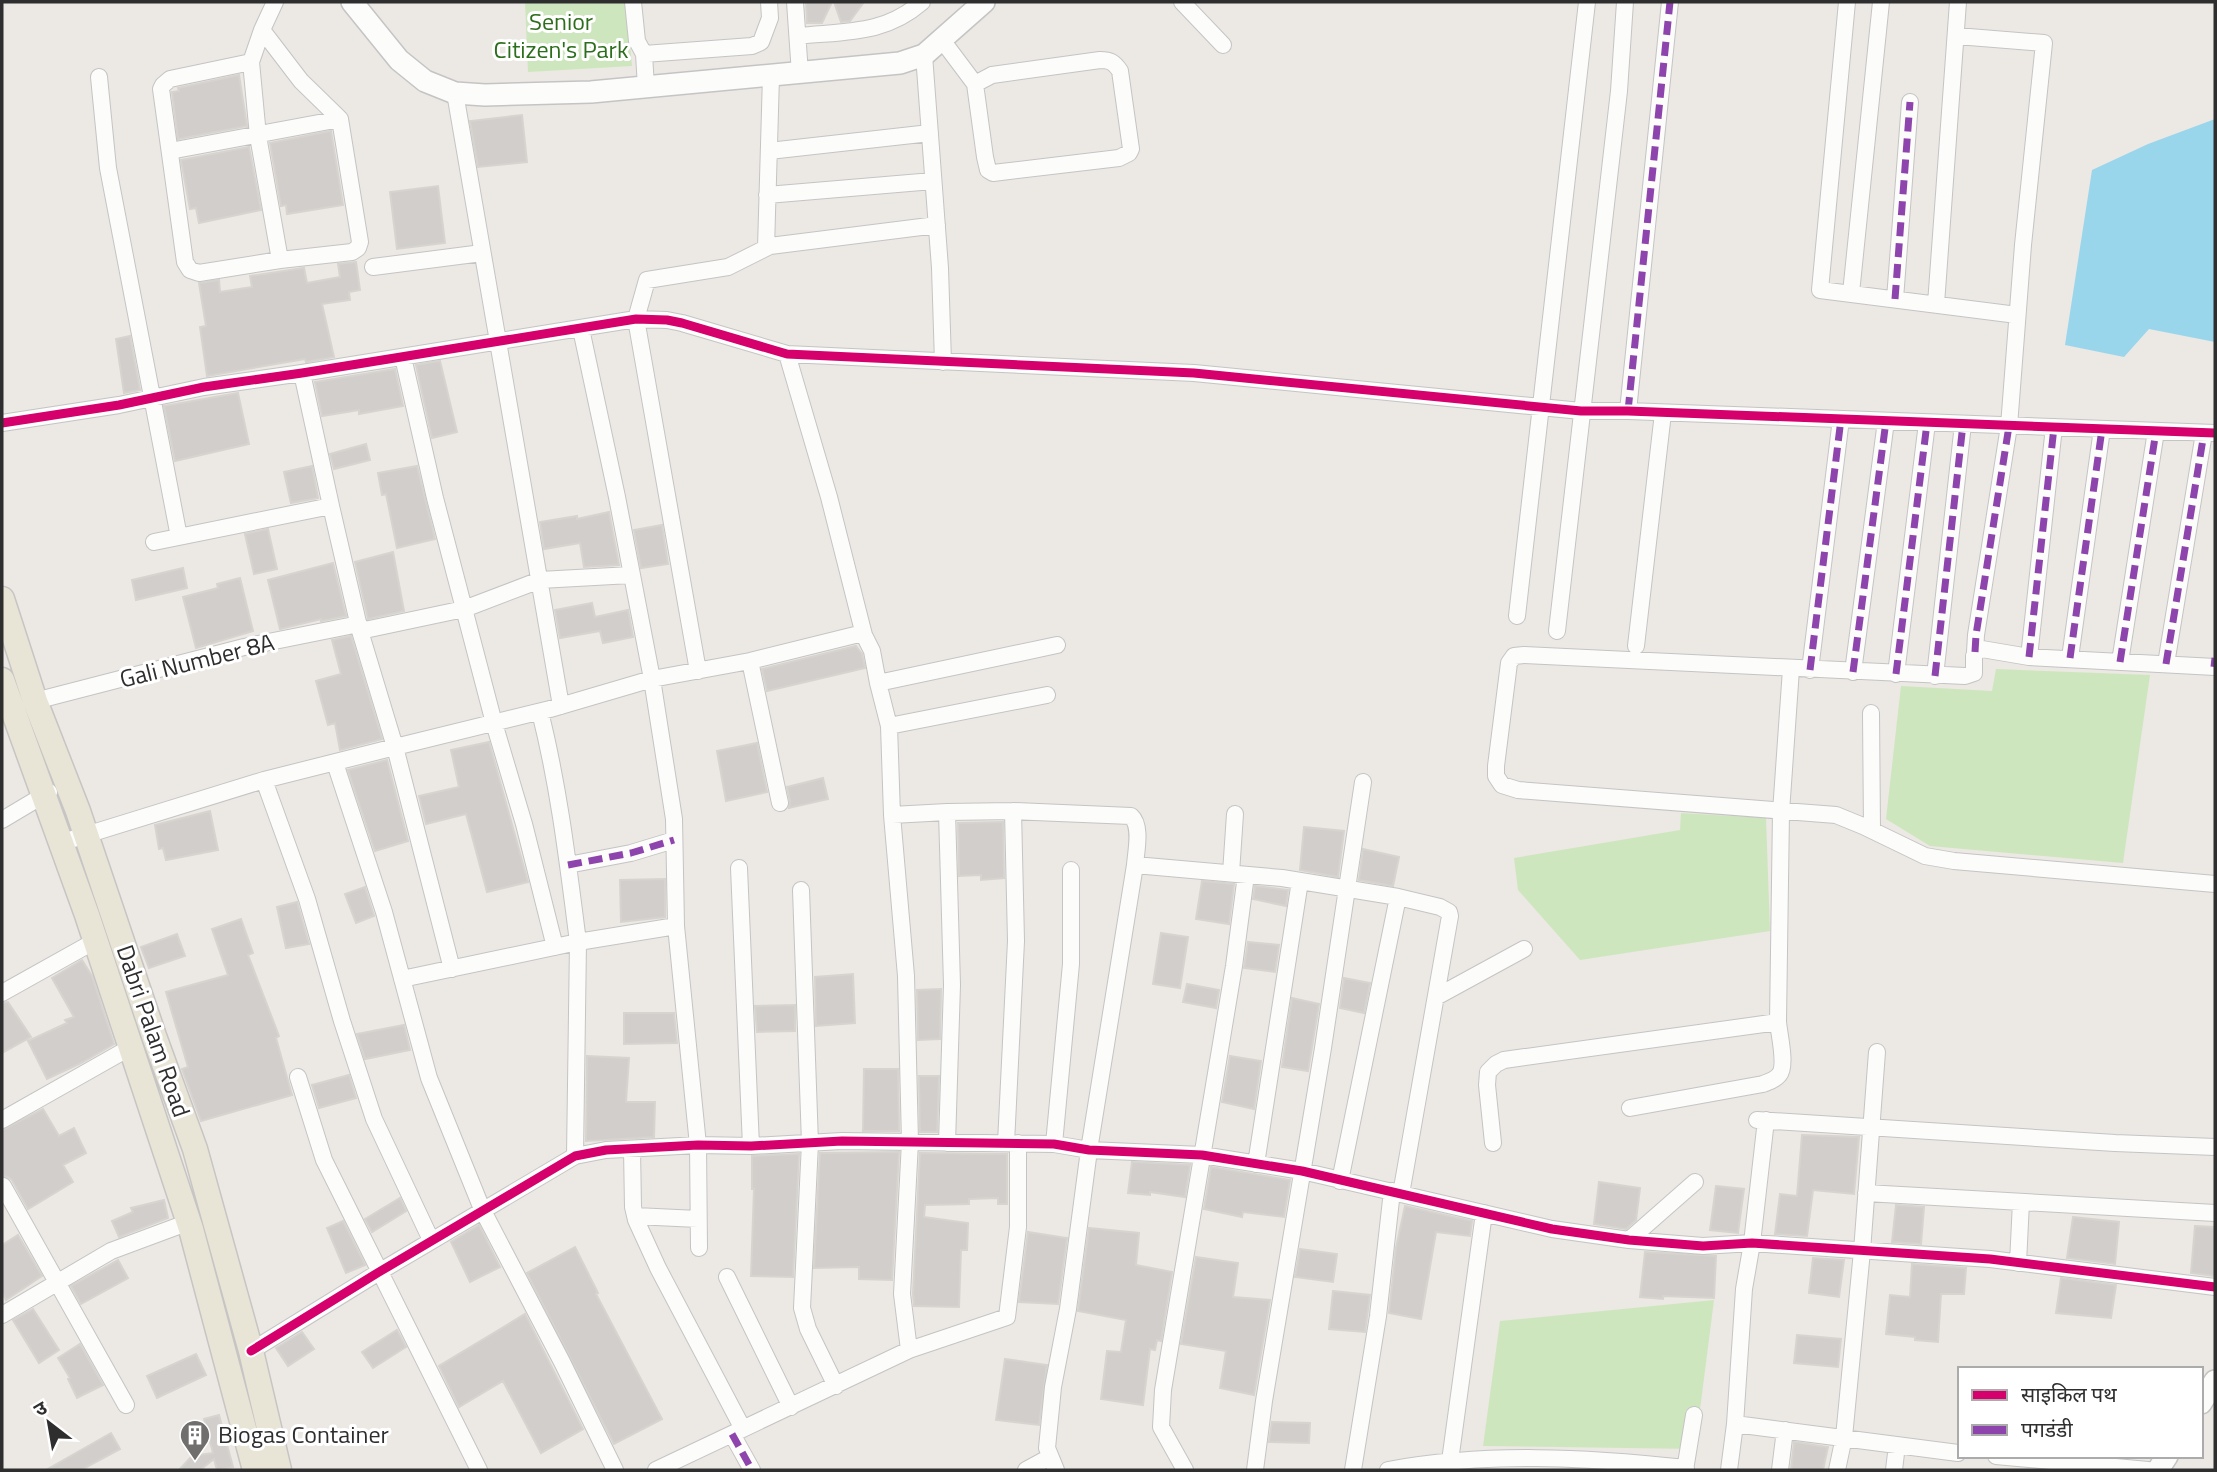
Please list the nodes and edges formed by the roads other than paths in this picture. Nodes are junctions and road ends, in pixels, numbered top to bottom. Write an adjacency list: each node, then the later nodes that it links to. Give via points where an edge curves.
1 (275, 2): 15 (street)
2 (352, 2): 28 (street, via 399,60 425,81)
3 (633, 2): 20 (street, via 637,41)
4 (769, 2): 20 (street, via 765,34 752,46)
5 (795, 2): 16 (street)
6 (922, 2): 16 (street, via 879,27)
7 (985, 2): 18 (street)
8 (1182, 2): 19 (street)
9 (1587, 2): 54 (street)
10 (1625, 2): 55 (street, via 1619,91)
11 (1670, 2): 56 (street)
12 (1847, 2): 42 (street, via 1820,290)
13 (1881, 2): 42 (street)
14 (1958, 2): 17 (street)
15 (262, 30): 22 (street); 30 (street, via 301,81)
16 (798, 36): 23 (street)
17 (1957, 36): 44 (street); 45 (street, via 2044,43)
18 (942, 40): 21 (street); 26 (street)
19 (1223, 45)
20 (644, 54): 27 (street)
21 (924, 55): 23 (street, via 900,63); 31 (street)
22 (251, 62): 32 (street); 34 (street, via 170,79 163,85)
23 (800, 74): 24 (street)
24 (771, 76): 27 (street); 33 (street)
25 (99, 77): 53 (street, via 108,168)
26 (975, 84): 26 (street, via 992,75 1110,60 1120,71 1131,149 1119,158 993,173 985,157)
27 (646, 87): 28 (street)
28 (455, 93): 39 (street)
29 (1910, 102): 43 (street)
30 (340, 119): 32 (street); 40 (street, via 358,248)
31 (930, 133): 33 (street); 35 (street)
32 (258, 136): 34 (street); 40 (street)
33 (769, 151): 36 (street)
34 (170, 152): 40 (street, via 185,262 190,270 200,273)
35 (933, 181): 36 (street); 37 (street)
36 (767, 195): 38 (street)
37 (937, 225): 38 (street); 51 (street)
38 (766, 248): 46 (street, via 728,267 647,280)
39 (482, 253): 41 (street); 48 (street)
40 (280, 260)
41 (373, 267)
42 (1851, 293): 43 (street)
43 (1895, 299): 44 (street)
44 (1936, 304): 45 (street)
45 (2017, 315): 63 (street)
46 (636, 319): 47 (street); 49 (street, via 682,323); 90 (street)
47 (581, 330): 48 (street); 71 (street)
48 (498, 342): 50 (street); 72 (street)
49 (787, 354): 51 (street); 78 (street)
50 (402, 357): 52 (street); 74 (street)
51 (943, 362): 54 (street, via 1194,373)
52 (302, 373): 53 (street); 68 (street)
53 (153, 399): 60 (street); 69 (street)
54 (1542, 408): 55 (street); 75 (street)
55 (1581, 411): 56 (street); 77 (street)
56 (1628, 411): 57 (street)
57 (1663, 413): 58 (street); 80 (street)
58 (1842, 419): 59 (street); 89 (street)
59 (1886, 421): 61 (street); 91 (street)
60 (2, 423)
61 (1927, 423): 62 (street); 92 (street)
62 (1963, 424): 63 (street); 93 (street)
63 (2009, 426): 64 (street); 81 (street)
64 (2054, 427): 65 (street); 82 (street)
65 (2102, 429): 66 (street); 83 (street)
66 (2155, 431): 67 (street); 85 (street)
67 (2209, 433): 86 (street)
68 (331, 506): 69 (street); 76 (street)
69 (178, 537): 70 (street)
70 (154, 542)
71 (631, 575): 72 (street, Gali Number 8A); 94 (street)
72 (540, 580): 74 (street, Gali Number 8A); 99 (street)
73 (2, 599): 98 (main road, Dabri Palam Road)
74 (464, 609): 76 (street, Gali Number 8A); 102 (street)
75 (1517, 617)
76 (360, 628): 98 (street, Gali Number 8A, via 244,647); 104 (street)
77 (1557, 631)
78 (864, 635): 84 (street); 96 (street)
79 (1057, 645): 96 (street)
80 (1636, 646)
81 (1975, 652): 82 (street, via 1982,649); 93 (street, via 1971,675)
82 (2029, 657): 83 (street)
83 (2070, 658): 85 (street)
84 (750, 661): 90 (street); 110 (street)
85 (2120, 662): 86 (street)
86 (2166, 664): 87 (street)
87 (2215, 664)
88 (1791, 669): 89 (street); 113 (street); 113 (street, via 1514,656 1509,663 1496,766 1502,785 1518,790)
89 (1810, 670): 91 (street)
90 (698, 671): 94 (street)
91 (1853, 672): 92 (street)
92 (1896, 674): 93 (street)
93 (1935, 676)
94 (652, 679): 99 (street); 119 (street)
95 (2, 680): 109 (main road, Dabri Palam Road)
96 (878, 684): 103 (street)
97 (1047, 695): 103 (street)
98 (35, 701): 108 (main road, Dabri Palam Road)
99 (561, 706): 100 (street)
100 (540, 712): 102 (street); 121 (street)
101 (1871, 713): 117 (street)
102 (494, 723): 104 (street); 134 (street)
103 (889, 726): 115 (street)
104 (395, 747): 105 (street); 136 (street)
105 (335, 763): 106 (street); 137 (street)
106 (264, 780): 118 (street); 174 (street, via 307,899 374,1119)
107 (1363, 782): 128 (street)
108 (67, 783): 109 (street); 118 (main road, Dabri Palam Road)
109 (43, 795): 116 (street); 120 (main road, Dabri Palam Road)
110 (780, 803)
111 (947, 811): 112 (street); 115 (street); 149 (street, via 952,985)
112 (1013, 811): 122 (street, via 1131,816 1137,827); 150 (street)
113 (1781, 812): 117 (street, via 1836,815); 140 (street)
114 (1235, 814): 125 (street)
115 (892, 815): 147 (street, via 906,976)
116 (2, 820)
117 (1872, 830): 127 (street, via 1925,856 1954,861)
118 (86, 834): 120 (street); 186 (main road, Dabri Palam Road, via 195,1149)
119 (674, 840): 121 (street); 131 (street)
120 (61, 843): 132 (main road, Dabri Palam Road)
121 (568, 865): 133 (street)
122 (1135, 865): 125 (street); 157 (street)
123 (739, 868): 154 (street)
124 (1071, 870): 152 (street, via 1071,964)
125 (1238, 874): 126 (street); 158 (street, via 1234,966)
126 (1300, 881): 128 (street); 160 (street)
127 (2215, 884)
128 (1348, 889): 130 (street); 161 (street)
129 (801, 890): 148 (street)
130 (1398, 897): 139 (street, via 1449,912); 162 (street)
131 (676, 926): 133 (street); 153 (street)
132 (95, 941): 138 (street); 141 (main road, Dabri Palam Road)
133 (578, 942): 134 (street); 159 (street)
134 (555, 947): 136 (street)
135 (1524, 949): 139 (street)
136 (452, 969): 137 (street)
137 (402, 979): 168 (street, via 429,1078)
138 (2, 993)
139 (1436, 997): 165 (street)
140 (1778, 1022): 144 (street, via 1783,1067 1773,1080); 151 (street, via 1504,1060 1488,1072)
141 (131, 1047): 145 (street); 173 (main road, Dabri Palam Road)
142 (1877, 1052): 146 (street)
143 (298, 1077): 180 (street, via 324,1160)
144 (1630, 1108)
145 (2, 1120)
146 (1872, 1127): 155 (street); 166 (street); 176 (street, via 1761,1120)
147 (910, 1142): 148 (street); 149 (street); 185 (street, via 902,1294)
148 (810, 1143): 154 (street); 188 (street, via 802,1308)
149 (947, 1143): 150 (street)
150 (1012, 1143): 152 (street); 185 (street, via 1018,1227 1007,1317)
151 (1493, 1143)
152 (1054, 1144): 157 (street)
153 (698, 1145): 154 (street); 156 (street); 172 (street)
154 (751, 1146)
155 (2215, 1147)
156 (632, 1149): 159 (street); 171 (street)
157 (1089, 1150): 158 (street); 201 (street, via 1047,1435)
158 (1202, 1155): 160 (street); 211 (street, via 1163,1390 1161,1427)
159 (575, 1156): 168 (street)
160 (1256, 1164): 161 (street)
161 (1302, 1171): 162 (street); 212 (street)
162 (1340, 1181): 165 (street)
163 (1695, 1182): 175 (street)
164 (3, 1186): 182 (street)
165 (1397, 1192): 169 (street); 213 (street)
166 (1866, 1193): 167 (street); 178 (street)
167 (2021, 1202): 170 (street); 179 (street)
168 (482, 1209): 174 (street); 207 (street)
169 (1484, 1213): 175 (street); 200 (street)
170 (2215, 1213)
171 (635, 1216): 172 (street); 195 (street)
172 (698, 1219): 177 (street)
173 (189, 1222): 182 (street, via 111,1251); 204 (main road, Dabri Palam Road)
174 (432, 1240): 180 (street)
175 (1629, 1240): 176 (street, via 1703,1246)
176 (1752, 1243): 178 (street); 193 (street, via 1744,1289)
177 (699, 1248)
178 (1862, 1251): 179 (street); 196 (street)
179 (2018, 1263): 183 (street)
180 (379, 1272): 186 (street); 206 (street)
181 (727, 1277): 191 (street)
182 (58, 1282): 184 (street); 190 (street)
183 (2215, 1287)
184 (2, 1315)
185 (909, 1350): 188 (street)
186 (251, 1351): 205 (main road, Dabri Palam Road)
187 (2215, 1381): 189 (street)
188 (836, 1385): 191 (street)
189 (2203, 1400)
190 (126, 1405)
191 (791, 1407): 195 (street)
192 (1694, 1415): 203 (street)
193 (1735, 1424): 194 (street); 215 (street)
194 (1785, 1430): 196 (street); 216 (street)
195 (738, 1432): 208 (street); 209 (street)
196 (1844, 1437): 197 (street); 217 (street)
197 (1897, 1444): 198 (street); 218 (street)
198 (1958, 1453)
199 (2018, 1458): 219 (street)
200 (1450, 1461): 202 (street, via 1577,1458); 214 (street)
201 (1053, 1463): 210 (street)
202 (1609, 1465): 203 (street)
203 (1686, 1469)
204 (255, 1470)
205 (279, 1470)
206 (479, 1470)
207 (615, 1470)
208 (656, 1470)
209 (752, 1470)
210 (1026, 1470)
211 (1185, 1470)
212 (1255, 1470)
213 (1353, 1470)
214 (1388, 1470)
215 (1729, 1470)
216 (1780, 1470)
217 (1837, 1470)
218 (1894, 1470)
219 (2148, 1470)

